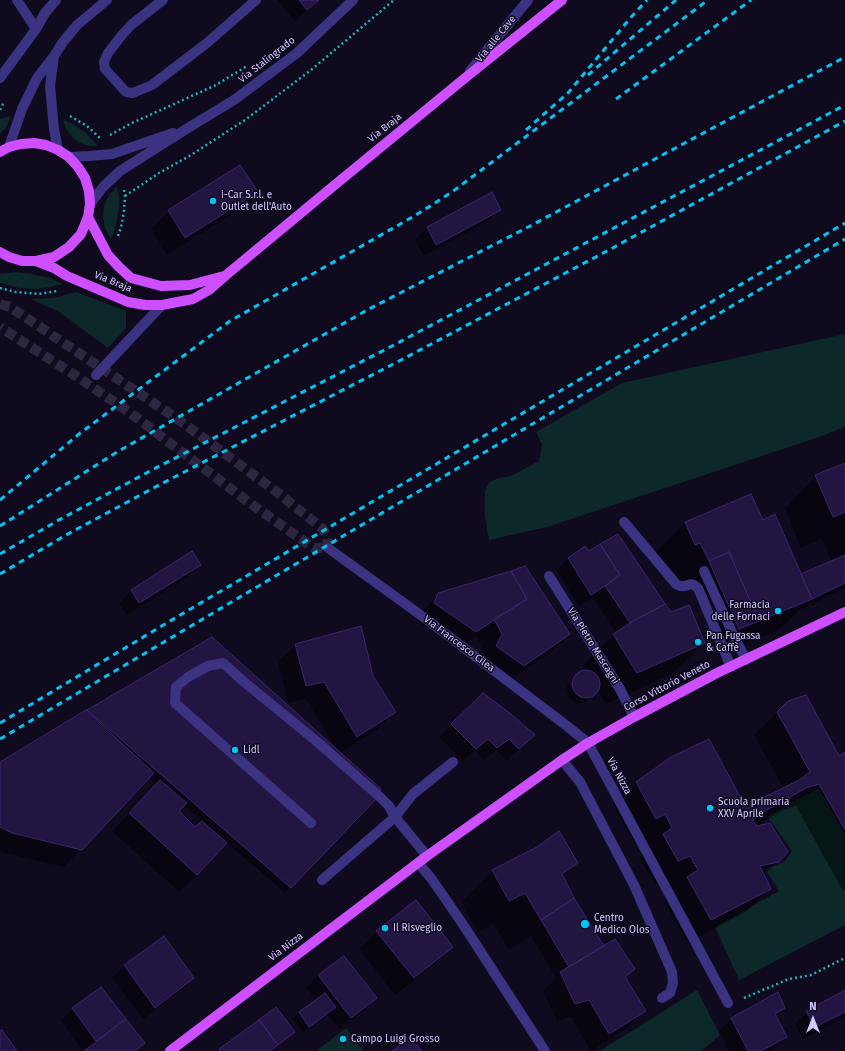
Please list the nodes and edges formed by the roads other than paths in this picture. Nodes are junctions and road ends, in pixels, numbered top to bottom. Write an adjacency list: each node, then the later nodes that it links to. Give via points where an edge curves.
1 (17, 0): 9 (street)
2 (56, 0): 9 (street)
3 (107, 0): 10 (street, via 77,24)
4 (162, 0): 5 (street, via 131,25 104,62 105,69 126,92 152,85 207,43)
5 (256, 0)
6 (352, 0): 13 (street, Via Stalingrado, via 297,54 234,100)
7 (528, 0): 12 (street, Via alle Cave)
8 (562, 0): 12 (main road, Via Braja)
9 (36, 28): 11 (street)
10 (54, 56): 14 (street, via 37,78); 15 (street, via 50,86)
11 (0, 78)
12 (465, 78): 22 (main road, Via Braja)
13 (188, 128): 16 (street, Via Stalingrado, via 112,154); 17 (street, Via Stalingrado, via 120,171)
14 (3, 150): 15 (main road, via 34,143)
15 (58, 150): 16 (main road)
16 (69, 157): 17 (main road, via 85,178)
17 (90, 204): 18 (main road)
18 (88, 217): 21 (main road, via 81,234 69,247 54,257); 22 (main road, Via Braja, via 108,255 131,278 161,286 190,285)
19 (0, 252): 20 (main road)
20 (5, 258): 21 (main road)
21 (36, 261): 23 (main road, Via Braja, via 128,302)
22 (226, 276): 23 (main road, Via Braja, via 193,299)
23 (162, 305): 24 (street)
24 (96, 375)
25 (624, 522): 31 (street, via 676,584 691,584 698,588)
26 (328, 548): 33 (street, Via Francesco Cilea)
27 (704, 571): 30 (street)
28 (549, 576): 32 (street, Via Pietro Mascagni, via 620,689)
29 (845, 612): 30 (main road, Corso Vittorio Veneto)
30 (746, 660): 31 (main road, Corso Vittorio Veneto)
31 (731, 666): 32 (main road, Corso Vittorio Veneto)
32 (634, 717): 33 (main road, Corso Vittorio Veneto)
33 (588, 743): 34 (main road, Via Nizza); 42 (street, Via Nizza)
34 (562, 760): 38 (main road, Via Nizza); 41 (street, via 580,782 634,885 672,972 673,984 670,993)
35 (453, 762): 36 (street, via 413,794)
36 (395, 817): 37 (street, via 379,796 224,663 208,666 176,687 175,703); 38 (street); 40 (street)
37 (311, 823)
38 (427, 856): 39 (main road, Via Nizza)
39 (418, 863): 43 (main road, Via Nizza); 44 (street, via 432,878)
40 (322, 880)
41 (662, 998)
42 (728, 1003)
43 (170, 1051)
44 (545, 1051)

